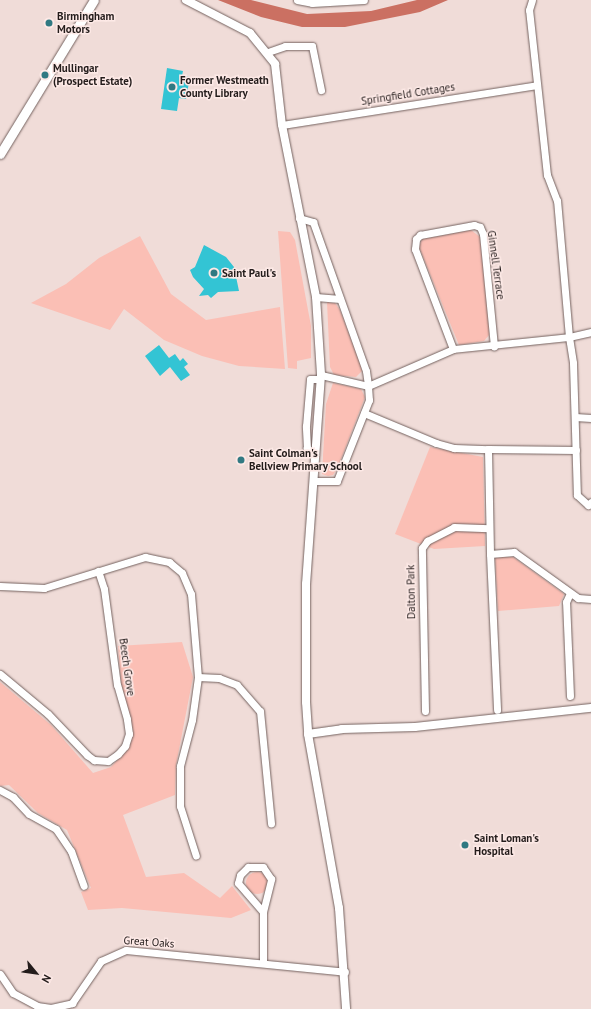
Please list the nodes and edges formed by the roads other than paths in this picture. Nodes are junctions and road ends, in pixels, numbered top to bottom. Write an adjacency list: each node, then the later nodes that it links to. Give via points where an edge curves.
1 (94, 0): 10 (main road)
2 (186, 0): 6 (street, via 250,33)
3 (297, 0): 4 (street, via 312,3)
4 (364, 0)
5 (532, 0): 7 (street, via 529,10)
6 (268, 52): 8 (street, via 285,46 312,46); 9 (street, via 275,64)
7 (537, 85): 9 (street, Springfield Cottages); 15 (street, via 547,175 557,201)
8 (321, 90)
9 (282, 125): 11 (street)
10 (0, 154)
11 (299, 218): 12 (street); 13 (street, via 313,222)
12 (316, 297): 13 (street); 18 (street)
13 (340, 299): 19 (street, via 366,371)
14 (591, 332): 15 (street)
15 (569, 337): 16 (street); 21 (street)
16 (494, 346): 17 (street); 17 (street, Ginnell Terrace, via 483,234 480,227 474,225 420,235 416,243 415,249)
17 (453, 349): 19 (street)
18 (320, 377): 19 (street); 25 (street)
19 (368, 386): 20 (street, via 369,400)
20 (364, 413): 23 (street, via 436,443 454,448); 25 (street, via 337,481)
21 (576, 417): 22 (street); 24 (street)
22 (591, 418)
23 (488, 449): 24 (street); 27 (street)
24 (576, 450): 26 (street, via 577,495)
25 (314, 481): 39 (street, via 306,584)
26 (590, 505)
27 (489, 528): 28 (street); 38 (street, Dalton Park, via 454,527 428,541 422,548)
28 (490, 554): 31 (street, via 514,552); 37 (street)
29 (98, 570): 30 (street, via 78,580 44,588); 33 (street, Beech Grove, via 104,589 117,684 129,734 125,746 118,754 108,761 94,760 48,714); 34 (street, via 145,558 156,558 169,562 182,573 190,594)
30 (0, 586)
31 (570, 593): 32 (street, via 583,600); 35 (street, via 566,602)
32 (591, 599)
33 (0, 674)
34 (198, 677): 41 (street, via 219,678 237,686 260,712); 42 (street, via 192,720 180,766 180,806)
35 (570, 696)
36 (591, 708): 39 (street, via 415,727 342,729)
37 (497, 710)
38 (424, 711)
39 (308, 734): 46 (street, via 339,908)
40 (0, 790): 43 (street, via 13,797 29,814 56,829 72,851)
41 (271, 823)
42 (196, 856)
43 (84, 886)
44 (263, 912): 44 (street, via 270,874 263,867 248,868 240,875 238,883); 45 (street)
45 (262, 963): 46 (street, Great Oaks); 47 (street, Great Oaks, via 116,951 101,961 72,1002 51,1008 37,1006 13,993)
46 (345, 972): 48 (street)
47 (0, 974)
48 (346, 1009)

